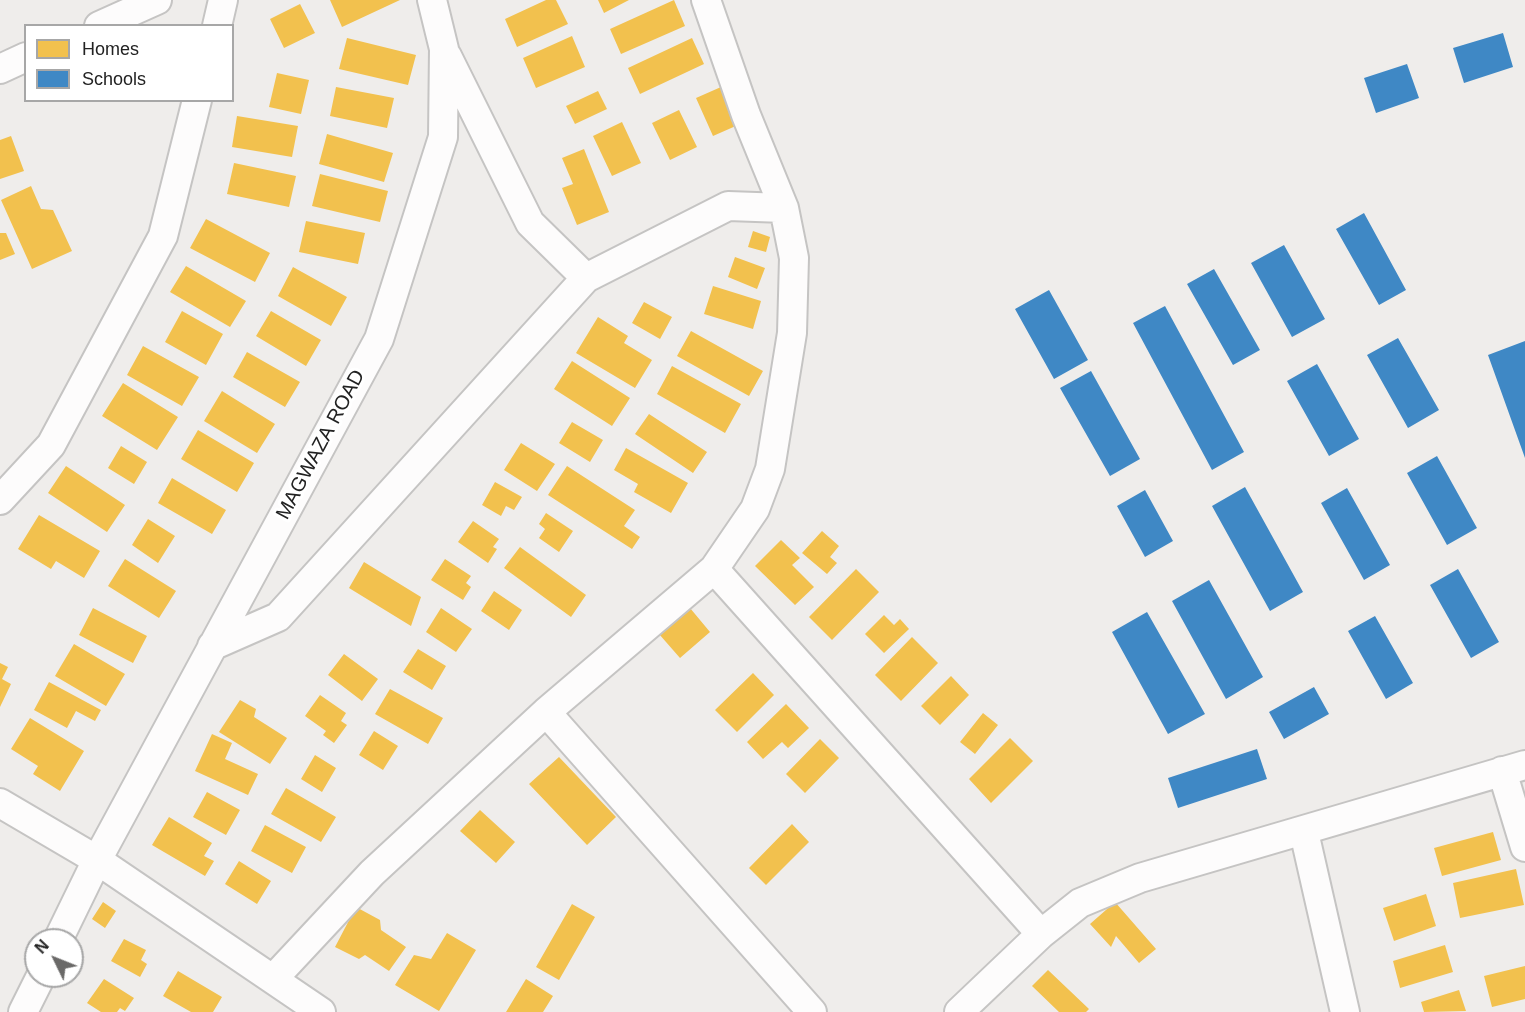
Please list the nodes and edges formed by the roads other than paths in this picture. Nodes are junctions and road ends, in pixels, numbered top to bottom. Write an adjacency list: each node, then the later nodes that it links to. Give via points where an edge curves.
1 (157, 0): 5 (street)
2 (223, 0): 6 (street)
3 (432, 0): 7 (street, MAGWAZA ROAD)
4 (706, 0): 11 (street)
5 (103, 24)
6 (217, 24)
7 (444, 49): 12 (street, via 530,223); 15 (street, MAGWAZA ROAD, via 443,137 379,339)
8 (24, 58): 9 (street)
9 (0, 69)
10 (196, 102): 13 (street, via 163,236 51,445)
11 (784, 208): 12 (street, via 728,206); 14 (street, via 794,258 792,333 770,469 755,509)
12 (586, 278): 15 (street, via 278,617)
13 (0, 500)
14 (714, 569): 16 (street); 23 (street)
15 (212, 646): 21 (street, MAGWAZA ROAD)
16 (546, 712): 24 (street, via 372,873); 28 (street)
17 (1513, 768): 19 (street); 20 (street)
18 (0, 803): 21 (street)
19 (1304, 832): 23 (street, via 1140,878 1080,903); 30 (street)
20 (1525, 847)
21 (97, 860): 22 (street, MAGWAZA ROAD); 24 (street)
22 (64, 928)
23 (1041, 934): 29 (street)
24 (273, 979): 27 (street)
25 (35, 988): 26 (street)
26 (23, 1012)
27 (321, 1012)
28 (812, 1012)
29 (960, 1012)
30 (1345, 1012)

